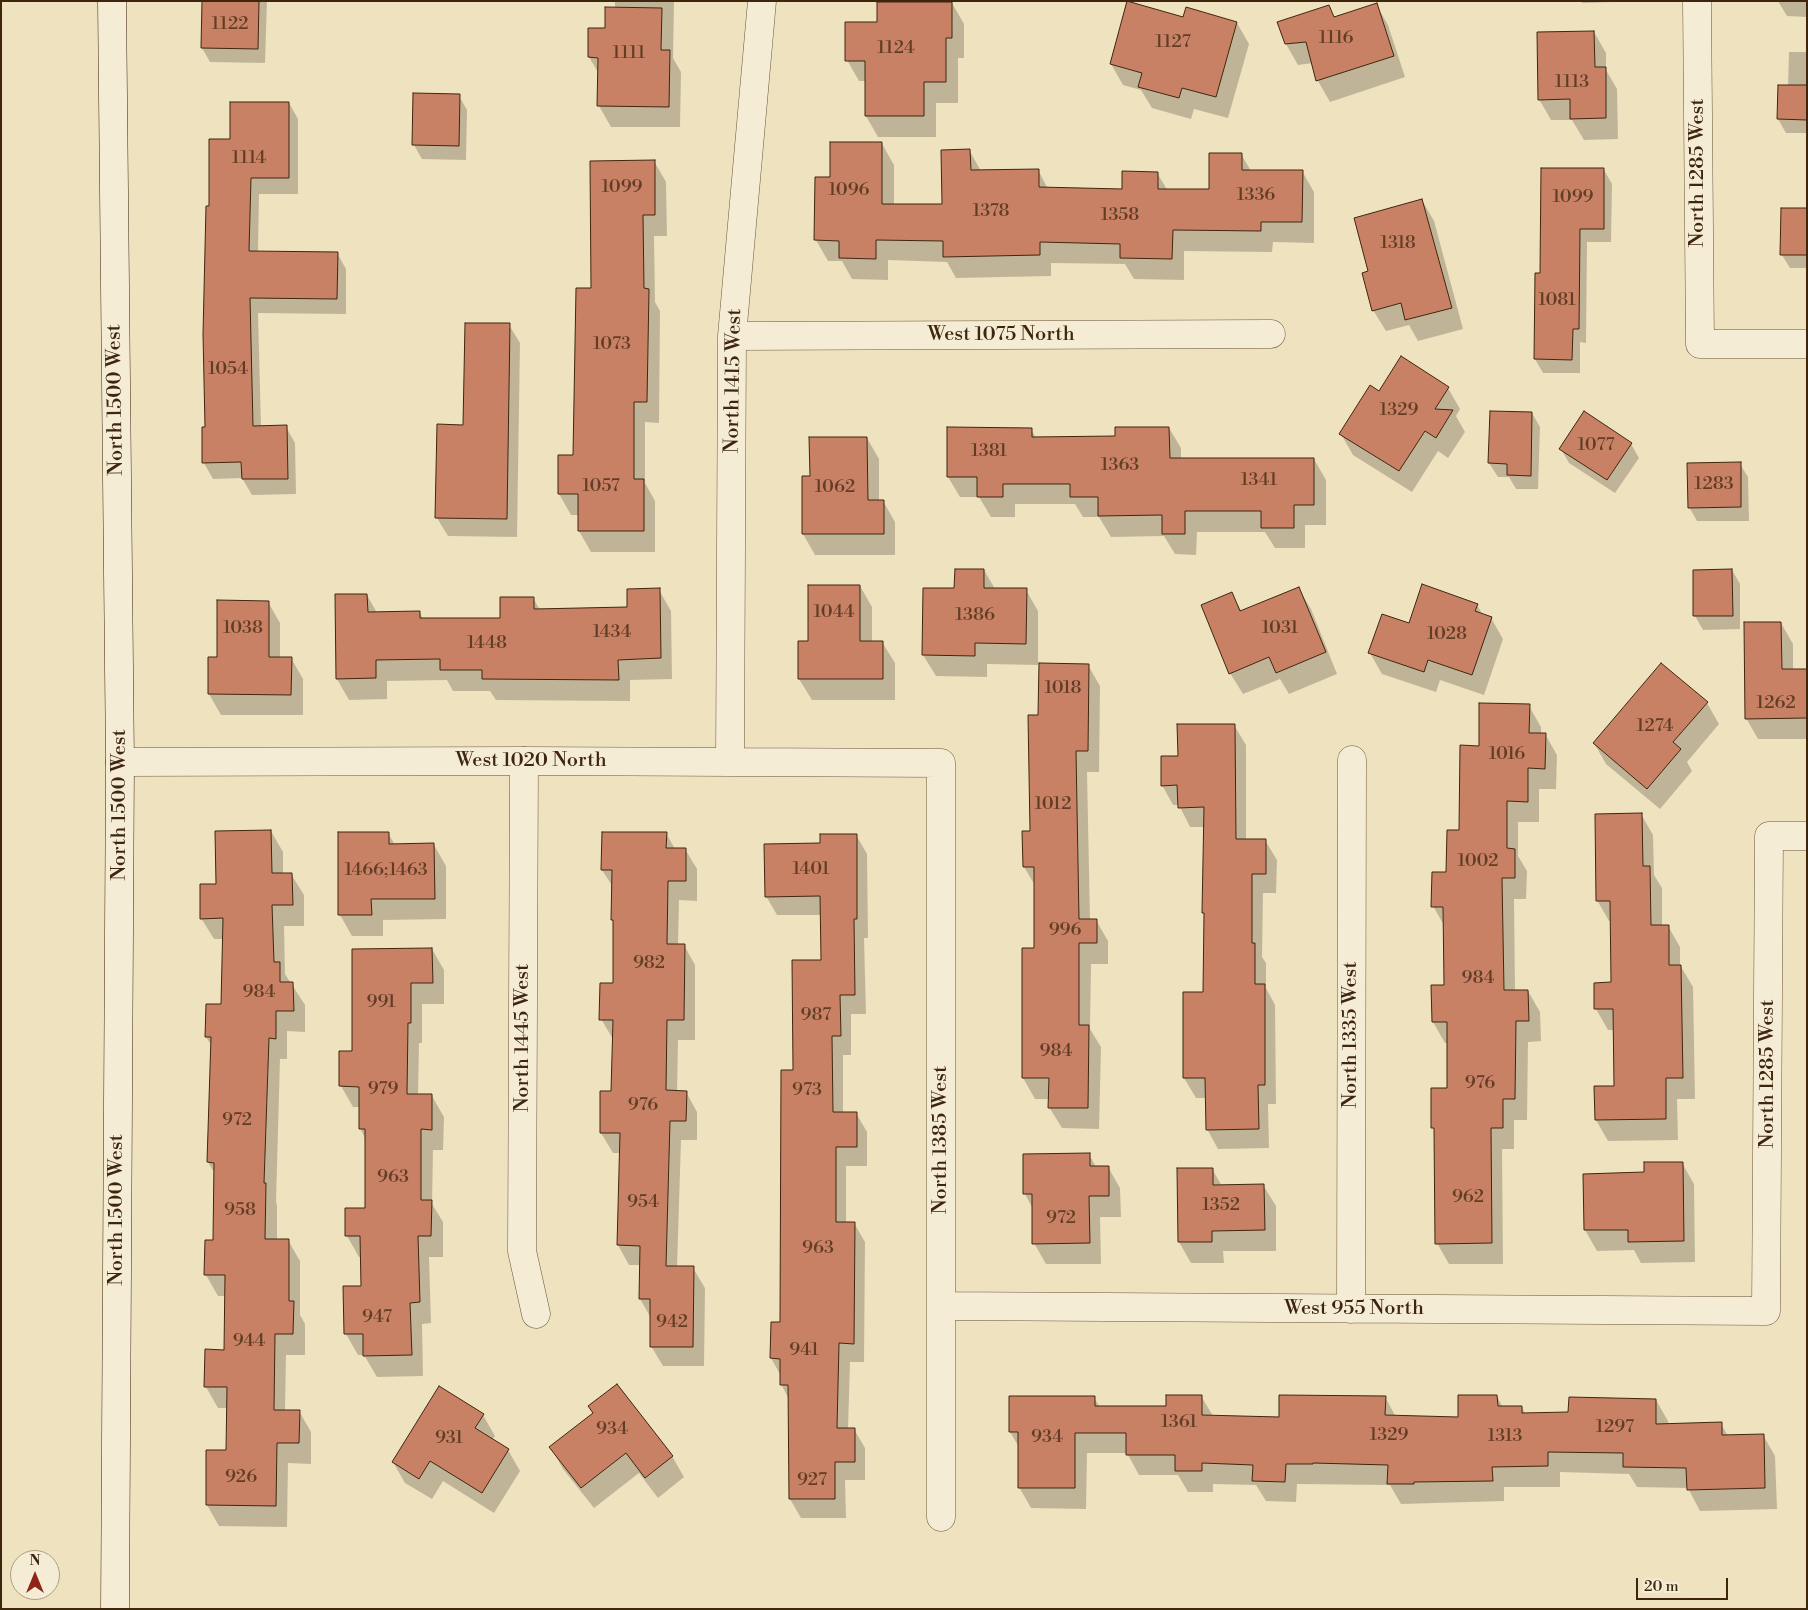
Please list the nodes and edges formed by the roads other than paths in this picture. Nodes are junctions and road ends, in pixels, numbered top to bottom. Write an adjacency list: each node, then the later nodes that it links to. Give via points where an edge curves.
1 (112, 1): 9 (street, North 1500 West)
2 (762, 1): 5 (street, North 1415 West)
3 (1697, 1): 6 (street, North 1285 West, via 1700,344)
4 (1271, 334): 5 (street, West 1075 North)
5 (732, 336): 10 (street, North 1415 West)
6 (1807, 344)
7 (1352, 760): 14 (street, North 1335 West)
8 (524, 761): 9 (street, West 1020 North); 10 (street, West 1020 North); 16 (street, North 1445 West, via 522,1251)
9 (120, 762): 18 (street, North 1500 West)
10 (730, 762): 11 (street, West 1020 North)
11 (941, 763): 13 (street, North 1385 West)
12 (1807, 836): 15 (street, North 1285 West, via 1770,836)
13 (941, 1306): 14 (street, West 955 North); 17 (street, North 1385 West)
14 (1351, 1309): 15 (street, West 955 North)
15 (1766, 1312)
16 (536, 1314)
17 (941, 1517)
18 (115, 1609)

